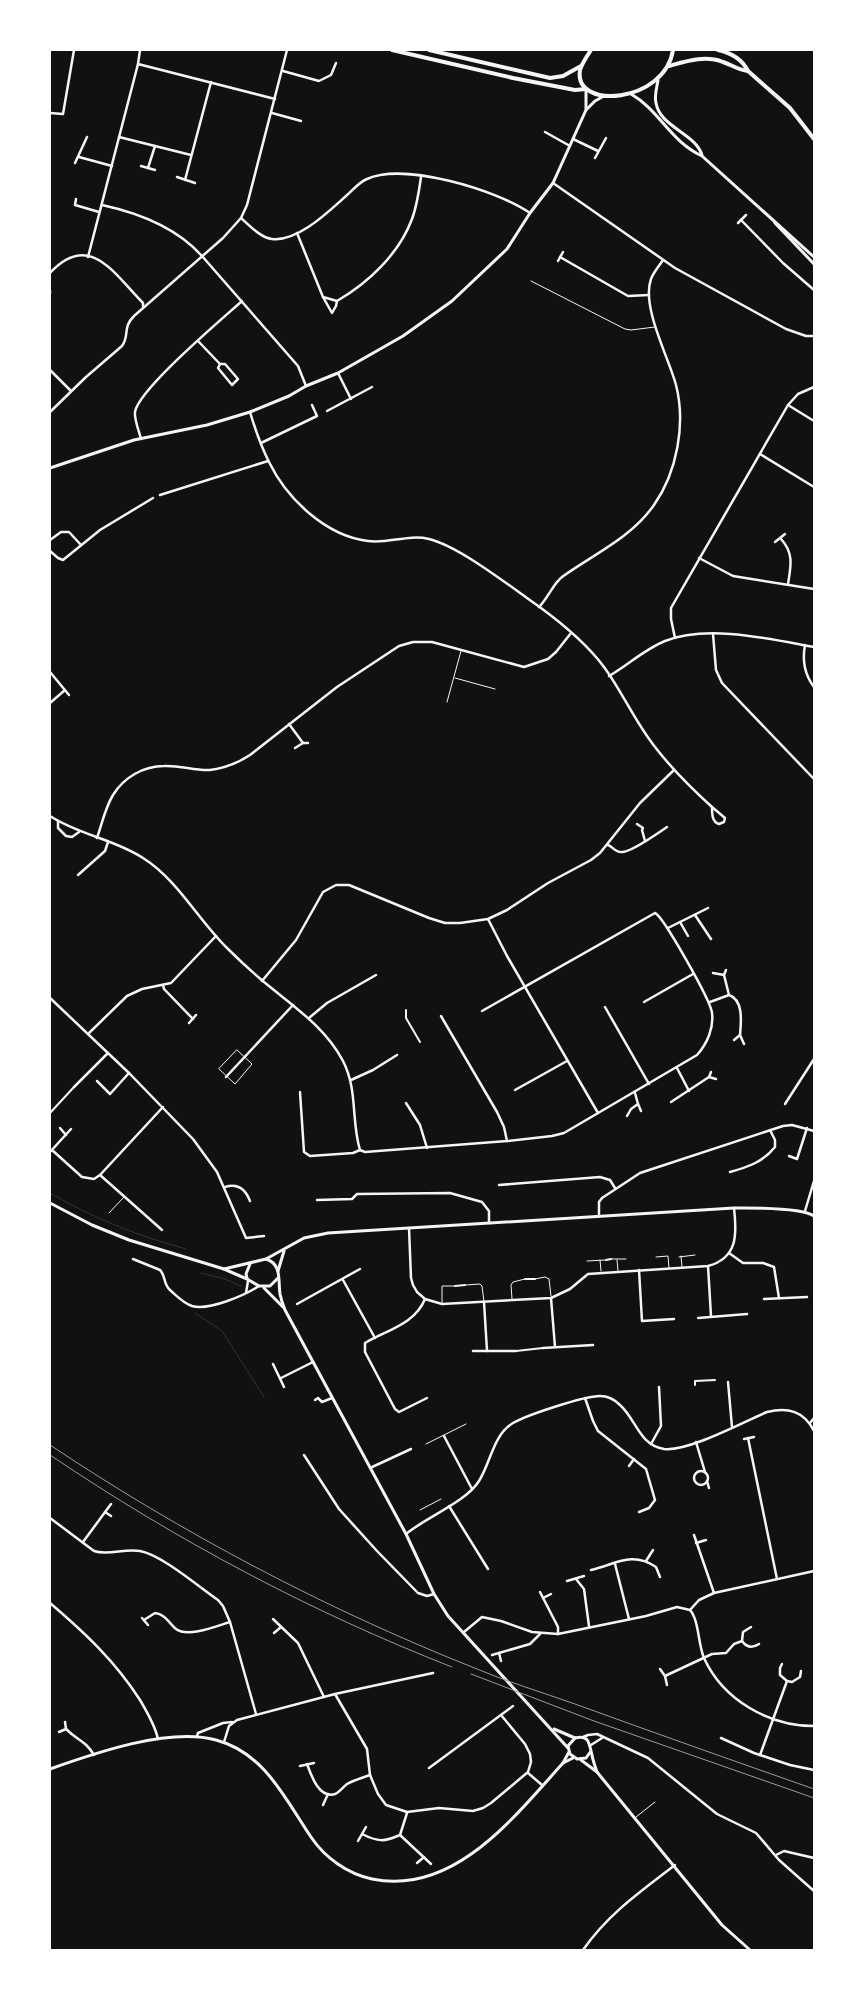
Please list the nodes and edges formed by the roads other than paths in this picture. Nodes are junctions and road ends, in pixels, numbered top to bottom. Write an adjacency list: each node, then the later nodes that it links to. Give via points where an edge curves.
1 (74, 50): 22 (street, via 63,114)
2 (140, 50): 10 (street)
3 (288, 50): 13 (street)
4 (392, 50): 17 (main road, via 513,78)
5 (430, 50): 11 (main road, via 550,78 563,76)
6 (591, 50): 11 (main road)
7 (673, 50): 12 (main road)
8 (718, 50): 14 (main road, via 735,56)
9 (336, 63): 13 (street, via 331,75 319,81)
10 (138, 64): 16 (street); 28 (street)
11 (581, 66): 17 (main road, via 581,79)
12 (669, 66): 14 (main road, via 706,58); 15 (main road)
13 (283, 71): 20 (street)
14 (748, 71): 31 (main road, via 790,108)
15 (658, 80): 18 (main road); 26 (street, via 656,106 663,117)
16 (211, 82): 20 (street); 38 (street)
17 (586, 90): 19 (main road); 21 (street)
18 (631, 94): 19 (main road); 32 (street, via 646,104)
19 (605, 95): 21 (street)
20 (276, 100): 23 (street)
21 (586, 110): 30 (street)
22 (50, 113)
23 (272, 113): 24 (street); 57 (street)
24 (301, 121)
25 (545, 132): 34 (street)
26 (683, 134): 32 (street); 36 (street)
27 (87, 137): 40 (street)
28 (119, 137): 33 (street); 43 (street)
29 (606, 138): 37 (street)
30 (574, 139): 34 (street); 37 (street)
31 (814, 139)
32 (683, 144): 35 (street)
33 (155, 146): 38 (street); 45 (street)
34 (570, 146): 51 (street)
35 (688, 148): 36 (street); 39 (street)
36 (700, 148): 39 (street)
37 (598, 151): 41 (street)
38 (191, 155): 49 (street)
39 (702, 156): 59 (street)
40 (79, 157): 42 (street); 43 (street)
41 (595, 158)
42 (75, 163)
43 (112, 166): 53 (street)
44 (141, 166): 45 (street)
45 (148, 168): 46 (street)
46 (155, 170)
47 (177, 177): 49 (street)
48 (422, 177): 55 (street, via 468,185); 61 (street, via 398,174 365,180 322,217); 76 (street, via 413,218 395,250 370,277)
49 (185, 180): 50 (street)
50 (195, 183)
51 (554, 183): 55 (street); 67 (street)
52 (76, 198): 54 (street, via 75,205)
53 (102, 206): 54 (street); 63 (street, via 164,226)
54 (99, 212): 65 (street)
55 (530, 213): 83 (street, via 507,249 467,288 403,336)
56 (746, 215): 58 (street)
57 (241, 218): 61 (street, via 272,239); 63 (street)
58 (741, 220): 60 (street); 72 (street)
59 (773, 221): 66 (street); 69 (street)
60 (738, 223)
61 (297, 233): 74 (street)
62 (563, 252): 64 (street)
63 (202, 256): 75 (street); 77 (street)
64 (560, 256): 68 (street); 73 (street, via 628,296)
65 (88, 257): 70 (street, via 76,255); 77 (street, via 108,265)
66 (814, 257)
67 (662, 260): 73 (street, via 651,280); 79 (street, via 786,329)
68 (558, 261)
69 (814, 264)
70 (50, 273)
71 (531, 281): 78 (lane, via 625,329)
72 (814, 290)
73 (649, 295): 78 (street)
74 (323, 297): 76 (street); 76 (street, via 332,313)
75 (242, 301): 80 (street); 84 (street, via 298,366)
76 (337, 301)
77 (143, 306): 87 (street, via 126,327 122,346)
78 (656, 327): 114 (street, via 676,385 679,404 679,436 670,472 655,504 644,518 623,537 560,578)
79 (814, 336)
80 (198, 341): 81 (street); 95 (street, via 139,403 134,413)
81 (220, 364): 81 (street, via 225,364 238,379 235,383 232,385 218,368)
82 (50, 370): 87 (street)
83 (338, 373): 84 (street); 88 (street)
84 (306, 386): 93 (street)
85 (372, 387): 88 (street)
86 (814, 387): 90 (street, via 798,394)
87 (71, 391): 92 (street)
88 (351, 399): 91 (street)
89 (312, 405): 96 (street, via 317,416)
90 (788, 405): 94 (street); 97 (street)
91 (327, 411)
92 (50, 412)
93 (250, 412): 95 (street); 96 (street)
94 (814, 421)
95 (141, 439): 99 (street)
96 (261, 443): 98 (street)
97 (760, 454): 100 (street); 111 (street)
98 (268, 461): 101 (street); 114 (street, via 294,498 338,534 372,542 416,538 439,542)
99 (50, 468)
100 (814, 488)
101 (160, 495)
102 (153, 498): 103 (street)
103 (148, 501): 104 (street); 109 (street)
104 (150, 505)
105 (785, 534): 106 (street)
106 (781, 539): 108 (street); 112 (street, via 789,550 791,562)
107 (50, 540): 109 (street, via 61,532 69,532)
108 (775, 542)
109 (81, 544): 110 (street, via 63,560)
110 (51, 553)
111 (699, 558): 112 (street, via 733,576); 117 (street, via 671,608)
112 (788, 584): 113 (street)
113 (814, 589)
114 (539, 607): 115 (street)
115 (571, 633): 120 (street, via 548,659 524,667); 122 (street, via 596,657)
116 (713, 634): 117 (street); 118 (street); 135 (street, via 716,670 722,683)
117 (675, 638): 122 (street, via 654,646)
118 (805, 645): 119 (street); 124 (street, via 804,667)
119 (814, 646)
120 (461, 651): 123 (lane); 130 (street, via 422,642 394,648)
121 (50, 673): 126 (street)
122 (609, 676): 134 (street, via 643,731)
123 (454, 678): 125 (lane); 128 (lane)
124 (814, 687)
125 (495, 689)
126 (65, 690): 127 (street); 129 (street)
127 (69, 695)
128 (447, 702)
129 (50, 703)
130 (289, 724): 131 (street); 142 (street, via 250,755 228,766 204,770 165,766 133,775 114,793)
131 (303, 743): 132 (street); 133 (street)
132 (308, 743)
133 (296, 748)
134 (674, 770): 136 (street); 145 (street, via 640,802)
135 (814, 779)
136 (712, 807): 136 (street, via 725,818 724,822 716,823 712,818)
137 (50, 816): 138 (street)
138 (58, 821): 141 (street); 141 (street, via 58,828 66,836 72,837)
139 (637, 824): 143 (street, via 643,828)
140 (667, 827): 143 (street)
141 (79, 832): 142 (street)
142 (97, 838): 144 (street)
143 (645, 841): 145 (street, via 622,852)
144 (108, 842): 146 (street, via 105,851); 152 (street, via 133,852 159,870)
145 (608, 845): 149 (street, via 591,860)
146 (78, 876)
147 (708, 908): 148 (street)
148 (696, 915): 150 (street); 154 (street)
149 (488, 919): 160 (street, via 460,924 445,922 354,886 336,885 319,897 296,940); 162 (street)
150 (680, 922): 151 (street); 153 (street)
151 (668, 928): 157 (street); 162 (street, via 657,913 652,914)
152 (216, 936): 160 (street); 161 (street, via 176,978)
153 (688, 936)
154 (711, 939)
155 (726, 970): 159 (street)
156 (713, 973): 159 (street)
157 (693, 974): 165 (street); 166 (street)
158 (376, 975): 173 (street, via 326,1003)
159 (724, 975): 163 (street)
160 (262, 981): 167 (street)
161 (164, 985): 174 (street, via 164,989); 176 (street, via 127,996)
162 (525, 986): 170 (street); 185 (street)
163 (730, 995): 166 (street); 177 (street, via 738,1004)
164 (50, 998): 176 (street)
165 (644, 1002)
166 (709, 1002): 186 (street, via 712,1022 707,1040 697,1055)
167 (293, 1005): 173 (street); 183 (street)
168 (605, 1008): 194 (street)
169 (406, 1010): 179 (street, via 406,1018)
170 (482, 1012)
171 (196, 1015): 174 (street)
172 (441, 1016): 215 (street, via 497,1112)
173 (308, 1018): 192 (street, via 326,1034)
174 (192, 1019): 175 (street)
175 (189, 1022)
176 (88, 1034): 181 (street)
177 (740, 1035): 178 (street); 180 (street)
178 (734, 1040)
179 (420, 1042)
180 (744, 1044)
181 (108, 1053): 188 (street); 195 (street)
182 (397, 1055): 192 (street)
183 (245, 1057): 189 (street); 189 (lane, via 252,1064 236,1084); 189 (lane, via 237,1050 219,1069)
184 (814, 1059): 203 (street)
185 (567, 1061): 196 (street); 207 (street)
186 (677, 1068): 194 (street); 197 (street)
187 (711, 1072): 190 (street)
188 (129, 1073): 193 (street, via 110,1094); 204 (street)
189 (227, 1077)
190 (709, 1077): 191 (street); 197 (street)
191 (716, 1079)
192 (351, 1080): 217 (street)
193 (98, 1081)
194 (649, 1084): 199 (street)
195 (74, 1087): 206 (street)
196 (515, 1090)
197 (689, 1091): 200 (street)
198 (300, 1092): 217 (street, via 304,1152 310,1156)
199 (635, 1093): 202 (street); 207 (street)
200 (671, 1102)
201 (406, 1103): 216 (street, via 420,1125)
202 (638, 1104): 205 (street); 208 (street)
203 (785, 1104)
204 (163, 1107): 221 (street); 224 (street, via 206,1156)
205 (641, 1110)
206 (50, 1113)
207 (598, 1113): 215 (street, via 564,1133)
208 (627, 1116)
209 (60, 1128): 214 (street)
210 (807, 1128): 212 (street, via 792,1126); 213 (street); 219 (street, via 797,1159)
211 (71, 1129): 214 (street)
212 (770, 1130): 220 (street, via 775,1147 770,1154 757,1163); 225 (street, via 640,1173)
213 (814, 1131)
214 (66, 1135): 218 (street)
215 (507, 1142): 216 (street)
216 (427, 1148): 217 (street)
217 (360, 1150)
218 (51, 1151): 221 (street, via 82,1178 94,1179)
219 (789, 1156)
220 (730, 1172)
221 (100, 1175): 226 (street)
222 (814, 1181): 231 (street)
223 (499, 1185): 225 (street, via 600,1177 610,1180)
224 (224, 1187): 228 (street, via 236,1184); 240 (street, via 246,1238)
225 (615, 1188): 233 (street, via 599,1202)
226 (125, 1196): 232 (lane); 236 (street)
227 (317, 1200): 235 (street, via 352,1199 357,1194 450,1193 482,1202 489,1211)
228 (250, 1201)
229 (50, 1204): 257 (street, via 129,1240)
230 (734, 1208): 231 (street); 233 (street); 242 (street, via 735,1241)
231 (805, 1211): 234 (street)
232 (108, 1213)
233 (599, 1216): 235 (street)
234 (814, 1216)
235 (489, 1222): 237 (street)
236 (158, 1227): 238 (street); 239 (street)
237 (409, 1228): 241 (street, via 314,1235); 275 (street, via 411,1278 417,1292)
238 (154, 1230)
239 (162, 1230)
240 (264, 1236)
241 (284, 1250): 246 (street); 262 (street)
242 (729, 1253): 254 (street, via 717,1264); 274 (street, via 742,1263 774,1267)
243 (695, 1255): 256 (lane, via 680,1256)
244 (656, 1256): 255 (lane, via 668,1256)
245 (133, 1259): 271 (street, via 160,1270 167,1287 194,1307)
246 (266, 1259): 253 (street); 262 (street, via 275,1264)
247 (611, 1259): 248 (lane); 251 (street)
248 (617, 1259): 249 (lane); 260 (lane)
249 (626, 1259)
250 (600, 1260): 251 (lane); 252 (lane); 261 (lane)
251 (606, 1260)
252 (587, 1261)
253 (250, 1264): 257 (street); 265 (street, via 246,1274)
254 (708, 1266): 256 (street); 283 (street)
255 (669, 1268): 256 (street); 259 (street)
256 (682, 1268)
257 (224, 1269): 265 (street)
258 (360, 1269): 266 (street)
259 (639, 1270): 260 (street); 285 (street, via 642,1321)
260 (618, 1271): 261 (street)
261 (601, 1272): 273 (street, via 588,1274 570,1289)
262 (279, 1273): 270 (street, via 274,1284); 281 (street, via 280,1296)
263 (526, 1279): 264 (street); 276 (lane, via 513,1282)
264 (535, 1279): 273 (lane, via 549,1279)
265 (248, 1280): 268 (street); 271 (street)
266 (343, 1280): 279 (street); 286 (street)
267 (465, 1285): 269 (street); 278 (lane, via 480,1284)
268 (259, 1286): 270 (street); 271 (street)
269 (455, 1286): 280 (lane, via 442,1286)
270 (264, 1288): 281 (street)
271 (246, 1295)
272 (807, 1297): 274 (street)
273 (551, 1298): 276 (street); 288 (street)
274 (779, 1298): 277 (street)
275 (425, 1299): 280 (street); 286 (street, via 412,1318)
276 (512, 1299): 278 (street)
277 (764, 1299)
278 (484, 1302): 280 (street); 291 (street)
279 (297, 1304)
280 (442, 1304)
281 (285, 1310): 293 (street)
282 (747, 1314): 283 (street)
283 (711, 1316): 284 (street)
284 (698, 1318)
285 (674, 1319)
286 (375, 1338): 302 (street, via 365,1344 365,1352 395,1409 399,1412)
287 (593, 1345): 288 (street)
288 (555, 1347): 289 (street)
289 (543, 1348): 292 (street)
290 (473, 1351): 291 (street)
291 (487, 1351): 292 (street)
292 (516, 1351)
293 (313, 1362): 295 (street); 301 (street)
294 (273, 1364): 295 (street)
295 (281, 1378): 299 (street)
296 (715, 1380): 298 (street, via 695,1381)
297 (728, 1382): 308 (street)
298 (695, 1384)
299 (284, 1387)
300 (659, 1387): 316 (street, via 661,1426)
301 (332, 1398): 304 (street, via 322,1402 318,1398); 321 (street)
302 (426, 1398)
303 (585, 1398): 316 (street, via 602,1396 619,1404); 319 (street, via 596,1427); 325 (street, via 512,1423 500,1435 478,1483)
304 (315, 1400)
305 (814, 1418): 306 (street)
306 (810, 1423): 308 (street, via 792,1410 778,1409); 309 (street)
307 (466, 1424): 310 (lane)
308 (732, 1427): 314 (street)
309 (814, 1431)
310 (444, 1436): 315 (lane); 325 (street)
311 (754, 1437): 312 (street)
312 (748, 1438): 313 (street); 350 (street)
313 (744, 1439)
314 (696, 1442): 316 (street, via 673,1449); 322 (street)
315 (426, 1444)
316 (651, 1444)
317 (411, 1449): 321 (street)
318 (304, 1455): 354 (street, via 339,1509 377,1551 418,1593)
319 (634, 1459): 320 (street); 329 (street, via 646,1469 654,1494 655,1500)
320 (629, 1466)
321 (370, 1468): 336 (street)
322 (705, 1472): 323 (street); 323 (street, via 698,1471 694,1479 701,1485)
323 (707, 1481): 324 (street)
324 (709, 1488)
325 (472, 1489): 328 (street)
326 (441, 1499): 330 (lane)
327 (110, 1504): 331 (street)
328 (449, 1506): 336 (street); 344 (street)
329 (649, 1508): 332 (street); 333 (street)
330 (420, 1510)
331 (104, 1512): 334 (street); 339 (street)
332 (639, 1512)
333 (652, 1512)
334 (110, 1516)
335 (50, 1518): 339 (street)
336 (406, 1534): 354 (street)
337 (694, 1535): 340 (street)
338 (706, 1540): 340 (street)
339 (83, 1542): 361 (street, via 99,1553 135,1550 156,1557 218,1600)
340 (696, 1542): 353 (street)
341 (653, 1550): 342 (street)
342 (646, 1561): 343 (street, via 634,1558); 348 (street, via 656,1568)
343 (615, 1564): 345 (street); 360 (street)
344 (488, 1569)
345 (591, 1570)
346 (814, 1571): 350 (street)
347 (584, 1576): 349 (street)
348 (660, 1577)
349 (576, 1579): 351 (street); 363 (street, via 584,1590)
350 (777, 1579): 353 (street)
351 (567, 1582)
352 (540, 1592): 356 (street)
353 (714, 1593): 358 (street, via 699,1600)
354 (434, 1594): 366 (street, via 448,1616)
355 (552, 1594): 356 (street)
356 (543, 1598): 369 (street, via 558,1627)
357 (50, 1603): 400 (street, via 117,1667 144,1706)
358 (690, 1610): 360 (street, via 677,1607); 374 (street, via 694,1614)
359 (273, 1619): 364 (street)
360 (629, 1619): 363 (street)
361 (230, 1622): 362 (street, via 185,1633 178,1631 160,1613 155,1613 143,1619); 386 (street)
362 (148, 1625)
363 (590, 1626): 369 (street)
364 (281, 1627): 367 (street); 384 (street, via 302,1649)
365 (751, 1627): 370 (street, via 742,1632)
366 (464, 1632): 368 (street, via 482,1617); 393 (street)
367 (274, 1633)
368 (540, 1634): 369 (street); 372 (street, via 530,1644)
369 (558, 1634)
370 (742, 1641): 371 (street, via 749,1647); 374 (street, via 726,1652)
371 (759, 1644)
372 (499, 1653): 373 (street); 375 (street)
373 (492, 1655)
374 (704, 1658): 380 (street); 388 (street, via 735,1697)
375 (502, 1660)
376 (782, 1664): 381 (street, via 780,1675)
377 (660, 1669): 380 (street)
378 (801, 1671): 381 (street, via 800,1678)
379 (433, 1673): 383 (street)
380 (665, 1676): 382 (street)
381 (787, 1681): 388 (street)
382 (667, 1685)
383 (334, 1694): 384 (street); 418 (street, via 367,1749)
384 (324, 1697): 386 (street)
385 (513, 1706): 387 (street)
386 (256, 1714): 390 (street)
387 (501, 1715): 413 (street); 416 (street, via 530,1754)
388 (773, 1720): 391 (street); 406 (street)
389 (64, 1722): 392 (street)
390 (233, 1722): 395 (street, via 223,1723); 401 (street)
391 (814, 1726)
392 (66, 1729): 394 (street); 405 (street, via 73,1737 84,1741)
393 (553, 1729): 397 (street); 403 (street)
394 (59, 1732)
395 (197, 1736): 400 (street); 401 (street)
396 (584, 1737): 397 (street); 398 (street, via 593,1734); 402 (street)
397 (575, 1738): 403 (street, via 570,1742)
398 (603, 1738): 402 (street); 429 (street, via 648,1758 717,1814 756,1833)
399 (721, 1738): 406 (street)
400 (158, 1739): 405 (street)
401 (224, 1742): 419 (street, via 248,1755 269,1774 312,1839 330,1859 352,1872 385,1882 422,1880 467,1857 494,1836)
402 (591, 1745): 404 (street)
403 (569, 1750): 407 (street); 410 (street)
404 (591, 1751): 408 (street); 417 (street)
405 (94, 1755): 414 (street)
406 (760, 1755): 415 (street)
407 (574, 1758): 408 (street); 410 (street)
408 (581, 1760): 417 (street)
409 (314, 1762): 411 (street)
410 (563, 1763): 419 (street)
411 (307, 1764): 412 (street); 420 (street, via 318,1788)
412 (300, 1766)
413 (429, 1768)
414 (50, 1769)
415 (814, 1770)
416 (528, 1772): 419 (street); 423 (street, via 492,1803 478,1810 439,1808)
417 (597, 1772): 424 (street)
418 (370, 1775): 420 (street, via 349,1783 336,1794); 423 (street, via 386,1805)
419 (542, 1785)
420 (328, 1794): 422 (street)
421 (655, 1802): 424 (lane)
422 (323, 1805)
423 (407, 1812): 427 (street)
424 (636, 1818): 434 (street)
425 (366, 1827): 426 (street)
426 (362, 1834): 427 (street, via 387,1841); 428 (street)
427 (400, 1835): 430 (street)
428 (358, 1841)
429 (776, 1855): 431 (street, via 784,1851); 435 (street)
430 (424, 1857): 432 (street); 433 (street)
431 (814, 1858)
432 (417, 1863)
433 (431, 1864)
434 (675, 1865): 436 (street, via 628,1900 599,1928); 437 (street, via 722,1925)
435 (814, 1891)
436 (583, 1950)
437 (750, 1950)

